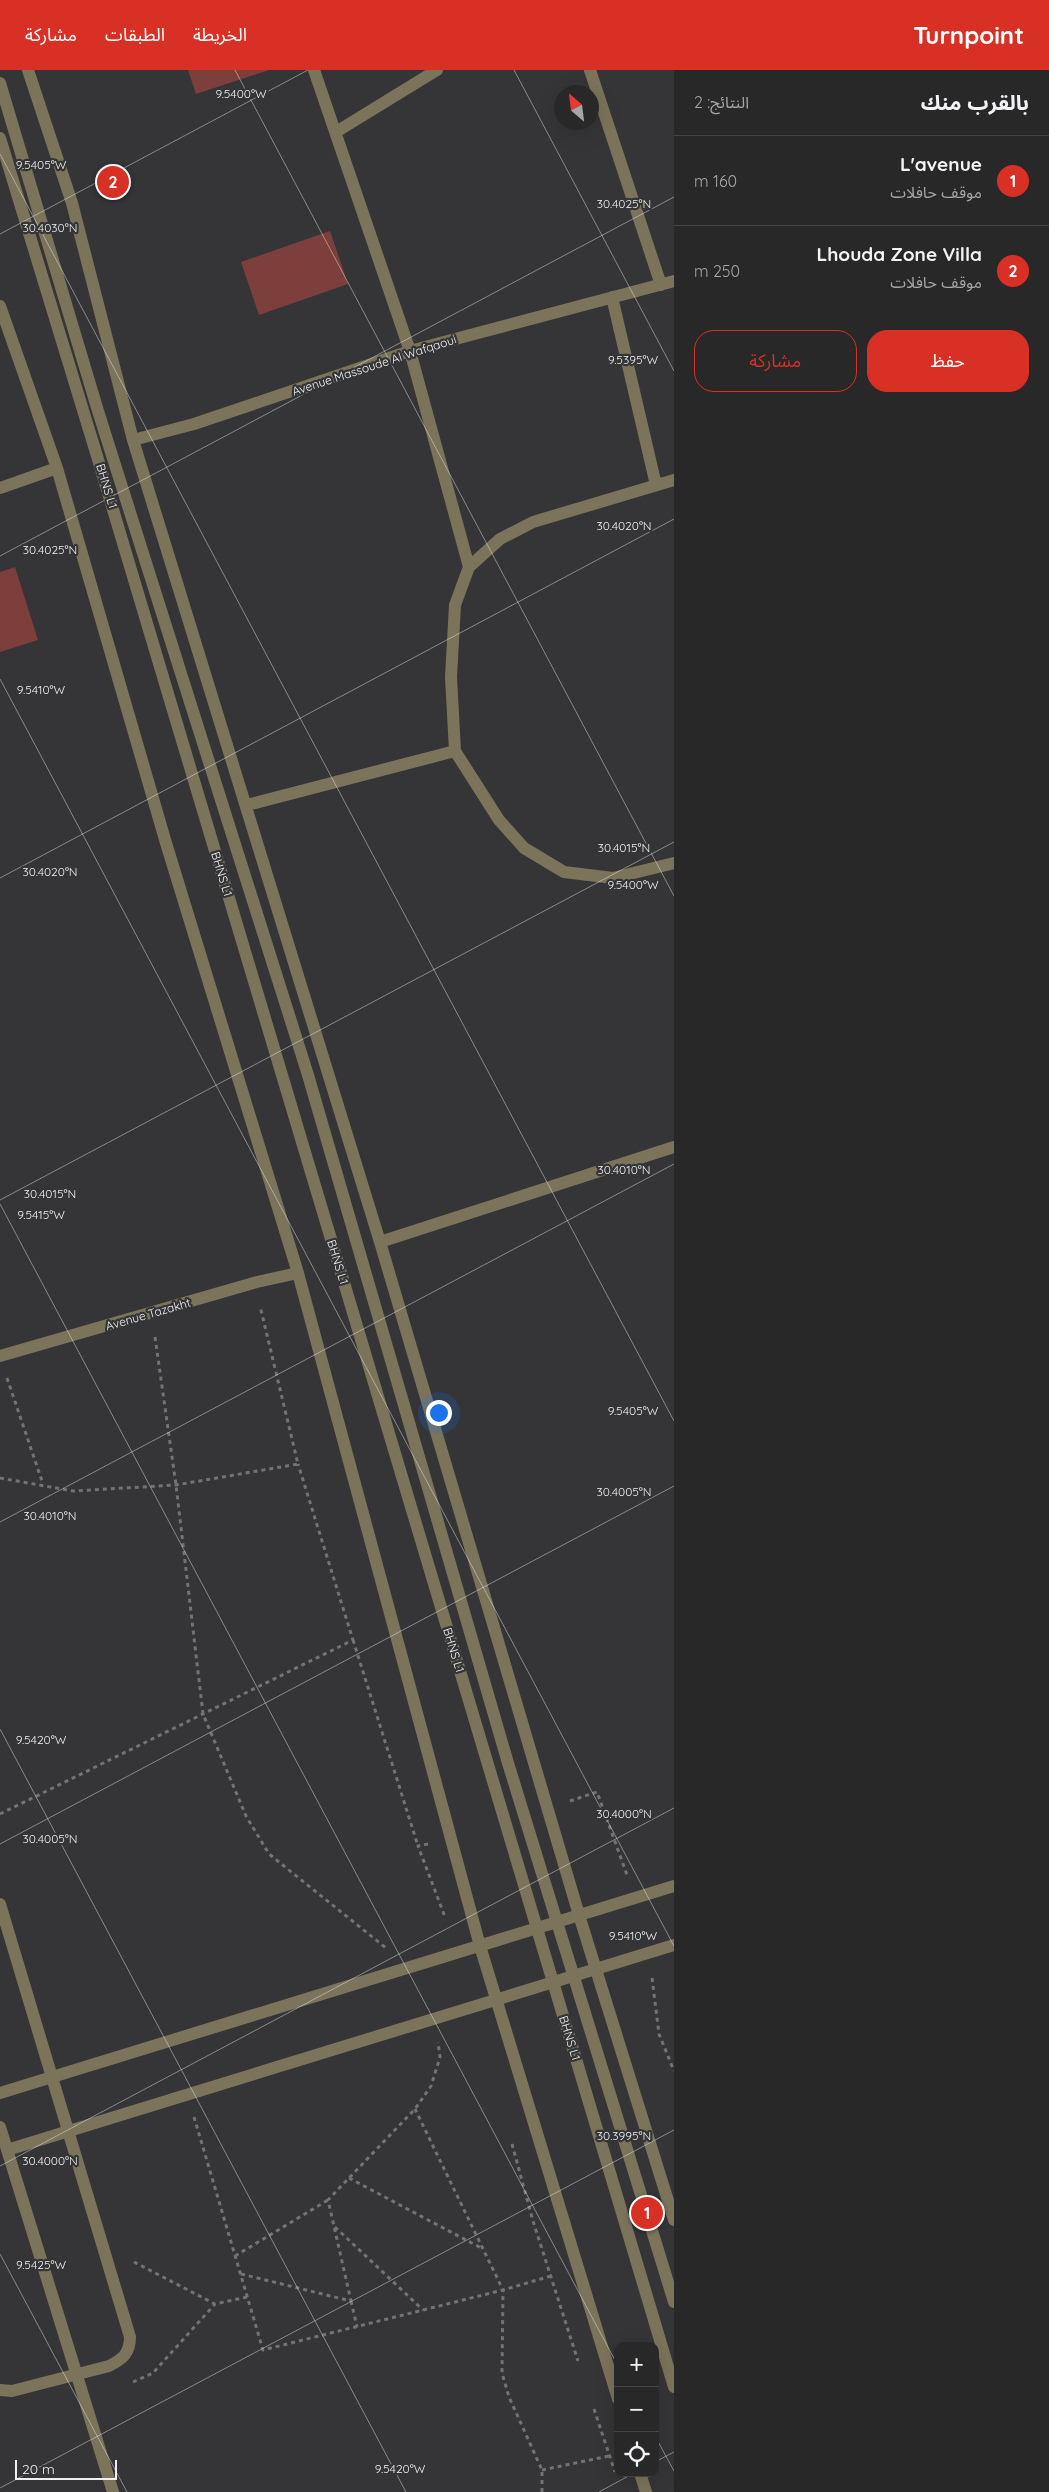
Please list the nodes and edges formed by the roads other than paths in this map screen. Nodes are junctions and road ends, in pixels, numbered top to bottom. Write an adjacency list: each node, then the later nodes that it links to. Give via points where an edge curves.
1 (28, 70): 13 (street, via 72,202)
2 (314, 70): 6 (street)
3 (437, 70): 6 (street)
4 (590, 70): 9 (street)
5 (0, 83): 29 (street, BHNS L1, via 98,411 308,1075)
6 (336, 132): 12 (street)
7 (0, 138): 30 (street, BHNS L1)
8 (674, 281): 9 (street, Avenue Massoude Al Wafqaoui)
9 (661, 285): 10 (street, Avenue Massoude Al Wafqaoui)
10 (612, 297): 12 (street, Avenue Massoude Al Wafqaoui); 16 (street)
11 (0, 306): 14 (street)
12 (410, 351): 13 (street, Avenue Massoude Al Wafqaoui, via 194,424); 18 (street)
13 (134, 440): 20 (street)
14 (57, 468): 17 (street); 24 (street, via 166,843)
15 (674, 480): 16 (street)
16 (656, 485): 18 (street, via 532,522 500,539)
17 (0, 488)
18 (469, 567): 19 (street, via 454,605 451,676)
19 (455, 751): 20 (street); 21 (street, via 499,820 524,848 564,872 613,878)
20 (248, 805): 23 (street)
21 (674, 863)
22 (674, 1147): 23 (street)
23 (380, 1242): 28 (street)
24 (298, 1273): 25 (street, Avenue Tazakht); 32 (street)
25 (0, 1356)
26 (674, 1886): 28 (street)
27 (0, 1904): 37 (street)
28 (579, 1915): 29 (street); 33 (street)
29 (557, 1922): 30 (street); 34 (street, BHNS L1)
30 (537, 1927): 32 (street); 35 (street, BHNS L1)
31 (674, 1944): 33 (street)
32 (480, 1946): 36 (street); 37 (street)
33 (596, 1968): 34 (street); 42 (street)
34 (573, 1975): 35 (street); 43 (street, BHNS L1)
35 (552, 1981): 36 (street); 46 (street, BHNS L1)
36 (496, 2000): 40 (street); 45 (street)
37 (53, 2077): 38 (street); 40 (street)
38 (0, 2093)
39 (0, 2127): 41 (street)
40 (70, 2130): 41 (street); 44 (street, via 130,2337 127,2354 121,2360)
41 (7, 2150): 44 (street)
42 (674, 2220)
43 (674, 2302)
44 (77, 2375): 47 (street, via 12,2391); 49 (street)
45 (614, 2387)
46 (674, 2387)
47 (0, 2390)
48 (641, 2477): 50 (street)
49 (113, 2492)
50 (646, 2492)

